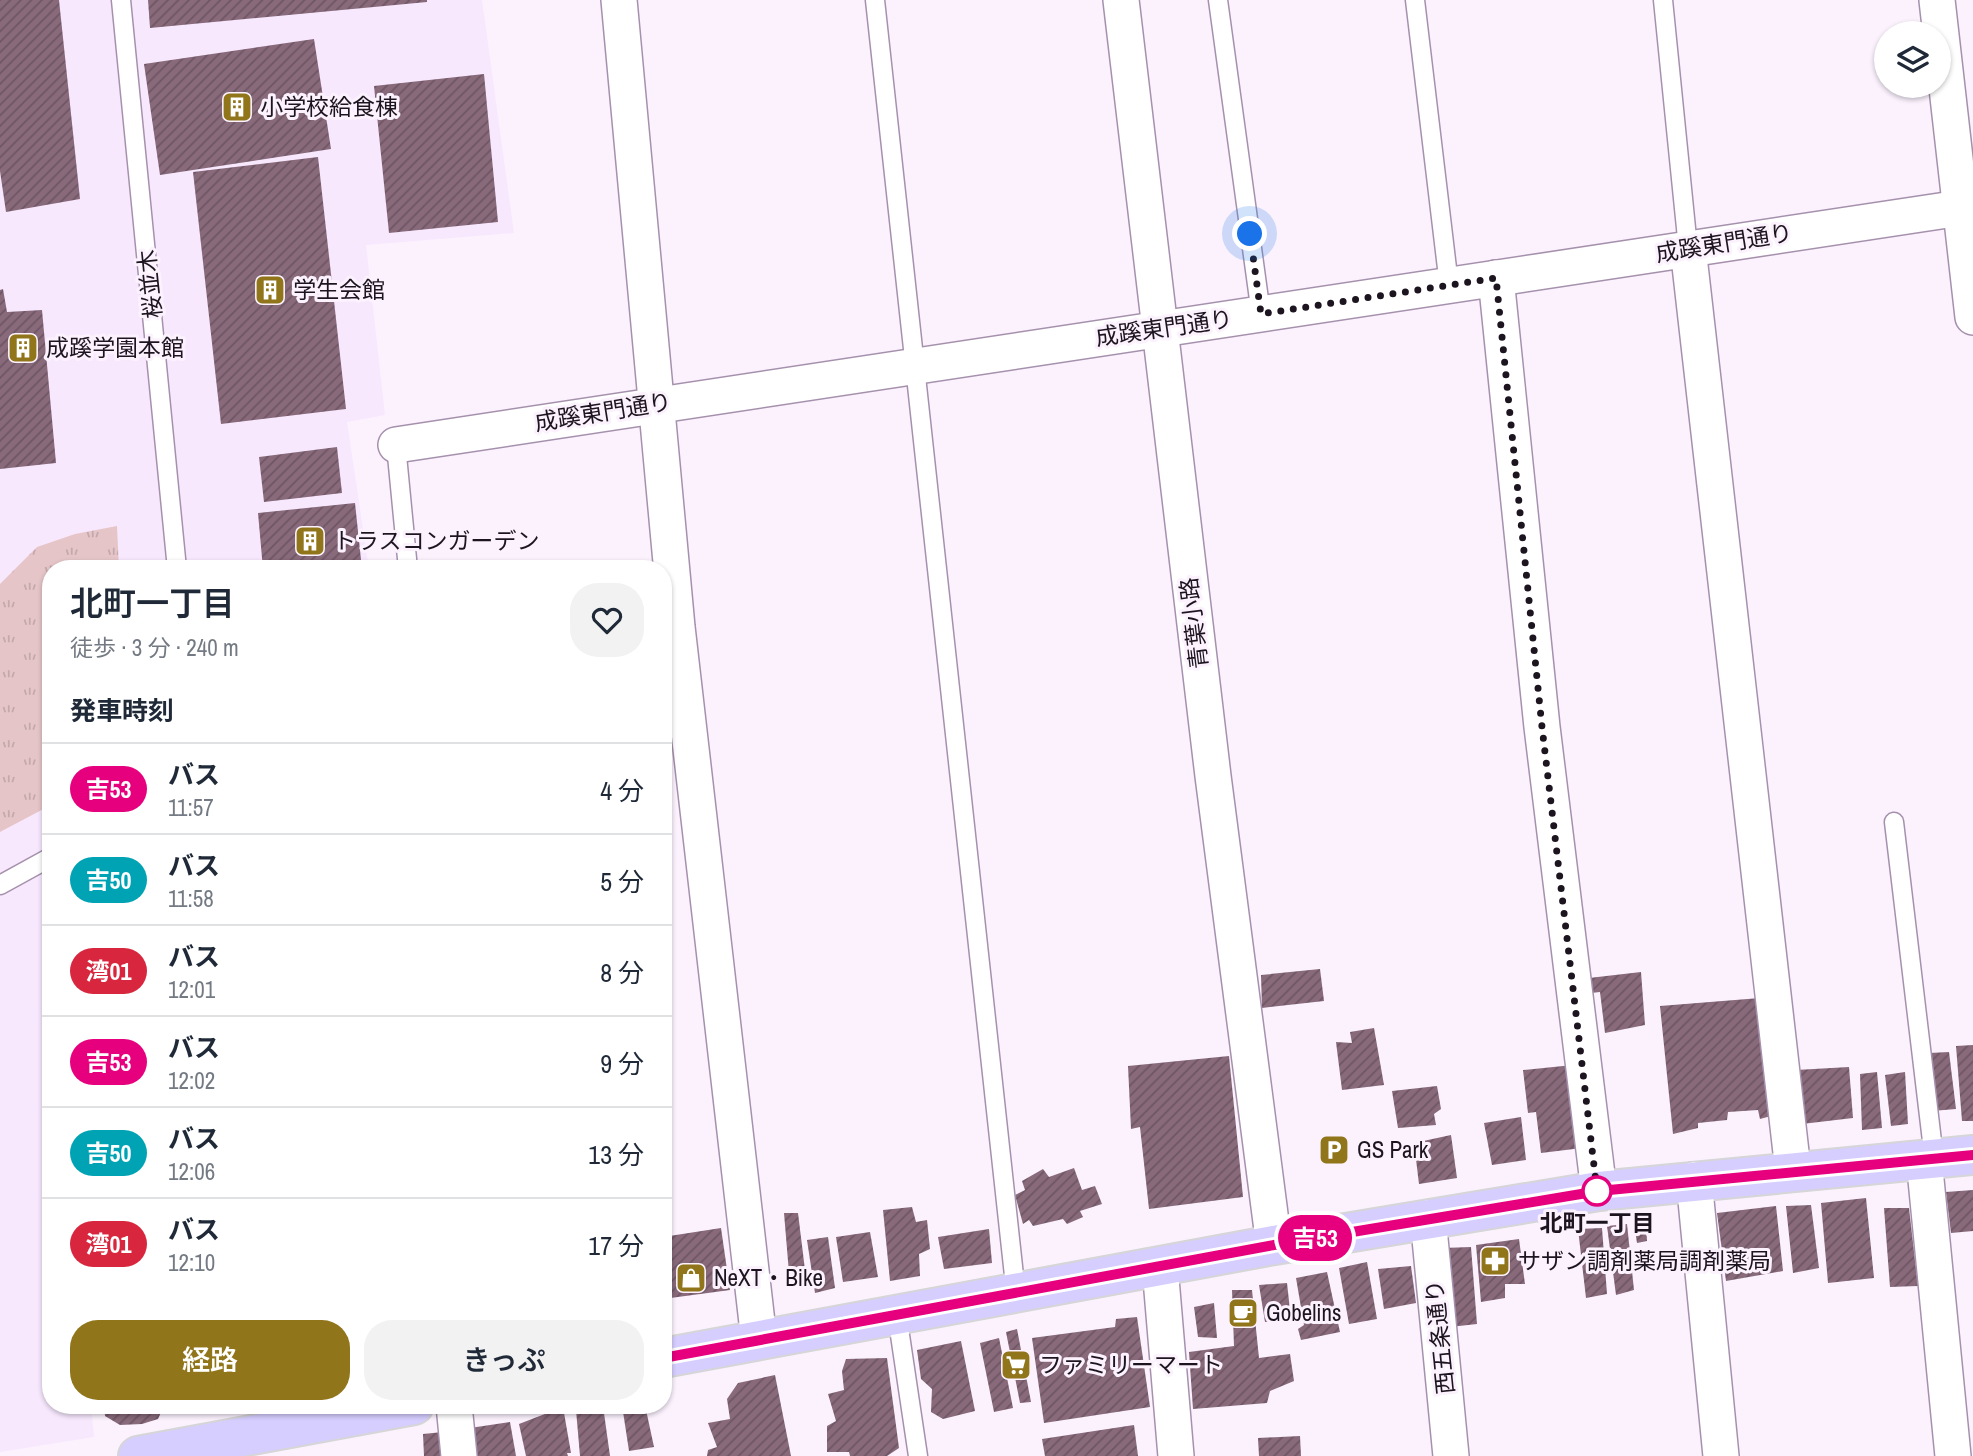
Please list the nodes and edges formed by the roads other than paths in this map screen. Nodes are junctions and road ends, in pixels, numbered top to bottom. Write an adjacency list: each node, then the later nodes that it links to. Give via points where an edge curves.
1 (121, 0): 19 (lane, 桜並木)
2 (619, 0): 17 (street)
3 (875, 0): 16 (lane)
4 (1121, 0): 15 (street, 青葉小路)
5 (1218, 0): 13 (lane)
6 (1415, 0): 12 (lane)
7 (1663, 0): 10 (lane)
8 (1937, 0): 9 (street)
9 (1967, 207): 10 (street, 成蹊東門通り); 14 (street)
10 (1688, 248): 11 (street, 成蹊東門通り); 28 (street)
11 (1496, 278): 12 (street, 成蹊東門通り); 30 (street, via 1542,727)
12 (1449, 285): 13 (street, 成蹊東門通り)
13 (1261, 314): 15 (street, 成蹊東門通り)
14 (1973, 317)
15 (1159, 328): 16 (street, 成蹊東門通り); 32 (street, 青葉小路)
16 (915, 367): 17 (street, 成蹊東門通り); 34 (lane)
17 (657, 403): 18 (street, 成蹊東門通り); 21 (street)
18 (396, 445): 20 (lane)
19 (176, 560)
20 (407, 560)
21 (671, 560)
22 (672, 571): 36 (street)
23 (1894, 822): 27 (lane)
24 (42, 862): 25 (lane)
25 (0, 885)
26 (1973, 1155): 27 (main road)
27 (1929, 1159): 28 (main road); 46 (street)
28 (1793, 1170): 29 (main road)
29 (1695, 1180): 30 (main road); 45 (street)
30 (1599, 1191): 31 (main road)
31 (1428, 1218): 32 (main road); 44 (street, 西五条通り)
32 (1274, 1245): 33 (main road)
33 (1160, 1267): 34 (main road); 43 (street)
34 (1016, 1294): 35 (main road)
35 (897, 1315): 36 (main road); 42 (lane)
36 (760, 1340): 37 (main road)
37 (672, 1356)
38 (365, 1414): 40 (main road)
39 (455, 1414): 41 (street)
40 (138, 1456)
41 (459, 1456)
42 (918, 1456)
43 (1176, 1456)
44 (1451, 1456)
45 (1721, 1456)
46 (1954, 1456)

